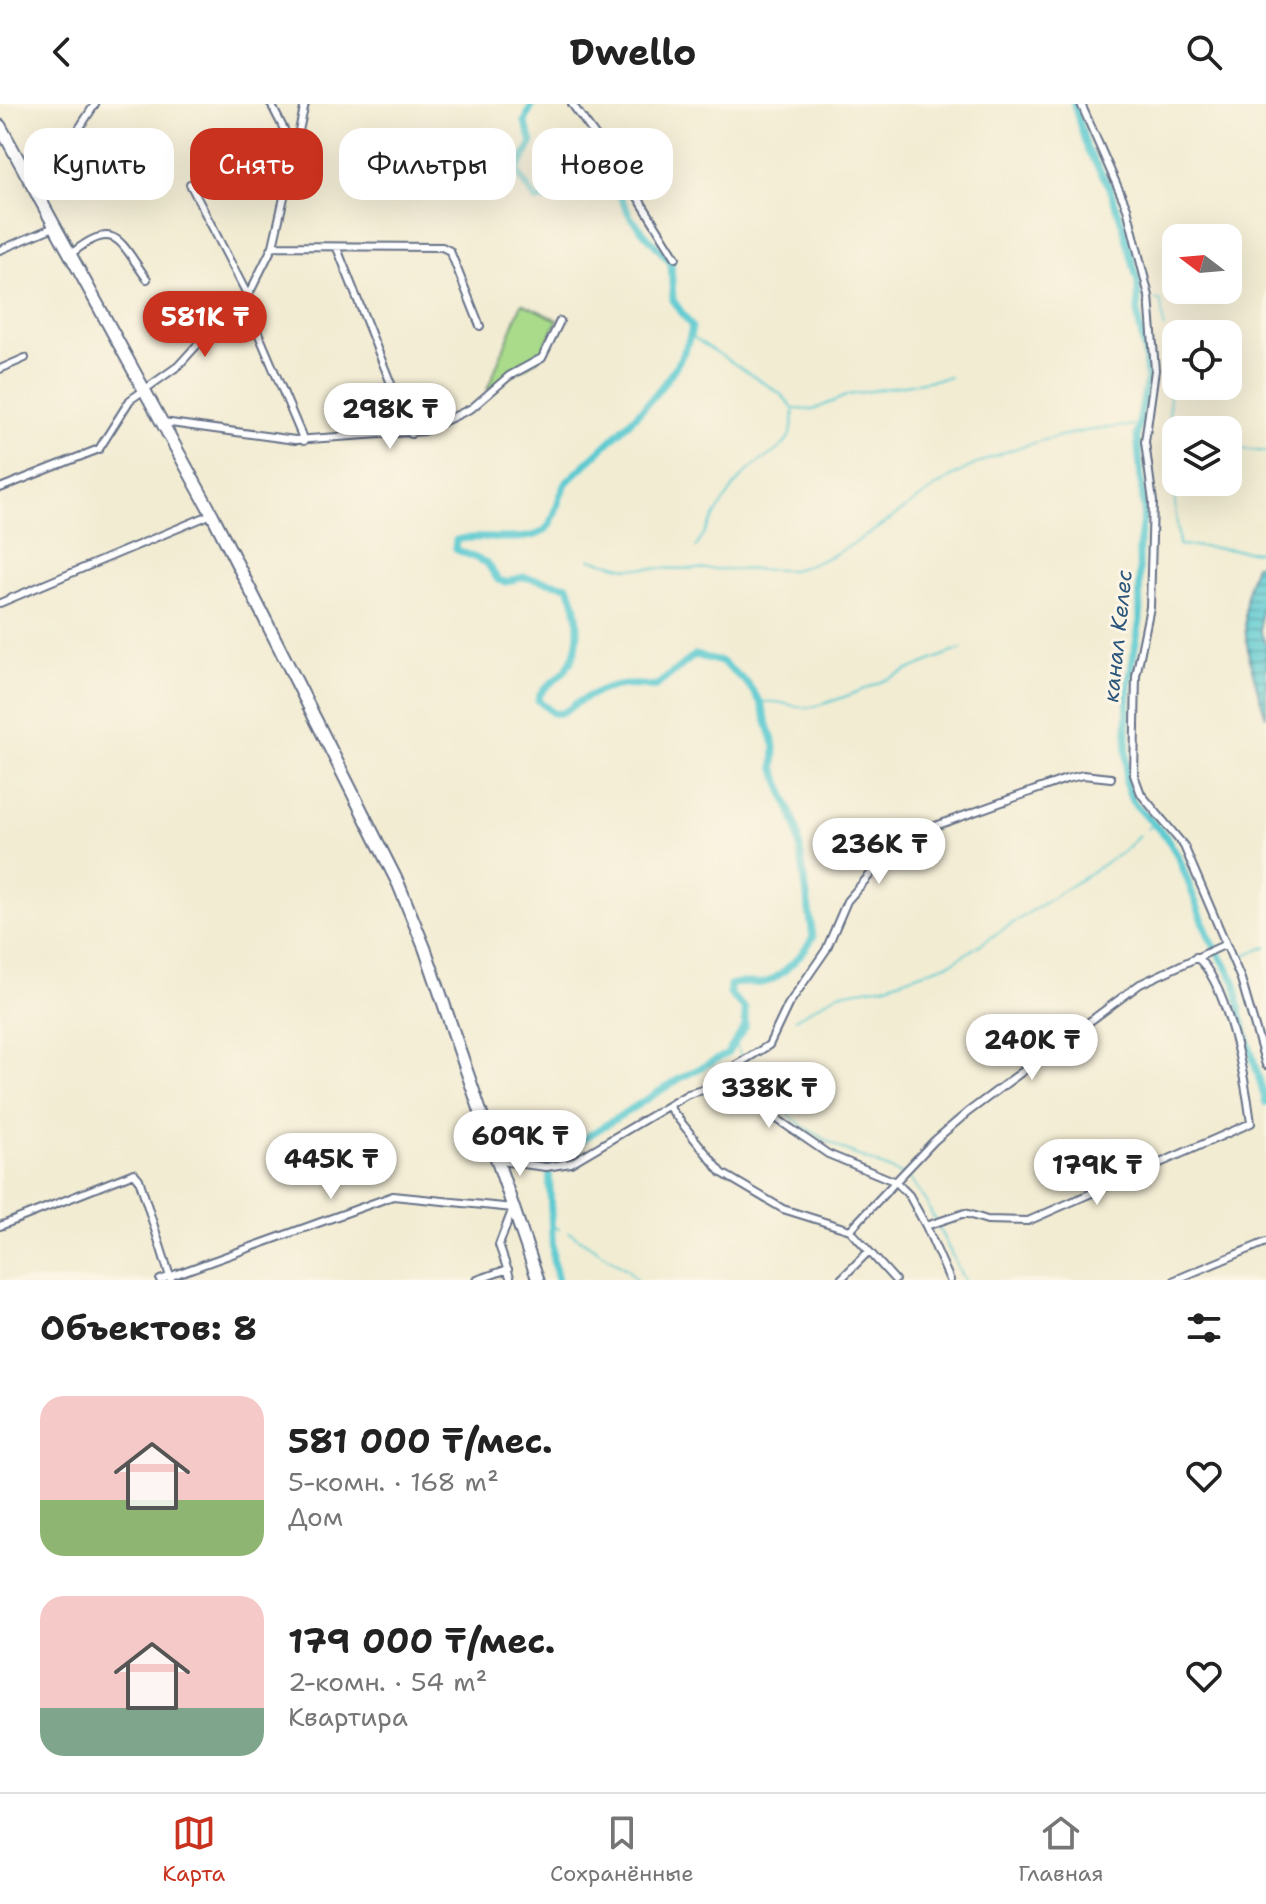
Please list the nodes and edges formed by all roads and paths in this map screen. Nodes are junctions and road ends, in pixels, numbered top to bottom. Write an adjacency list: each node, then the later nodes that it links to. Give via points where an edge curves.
1 (95, 104): 6 (street)
2 (271, 104): 7 (street)
3 (305, 104): 8 (street)
4 (572, 104): 19 (street)
5 (1081, 104): 34 (street, via 1127,208 1149,296 1155,370 1145,442 1153,502 1150,607 1136,676 1134,775 1141,794 1184,846)
6 (79, 128)
7 (283, 128)
8 (298, 128)
9 (2, 132): 10 (highway)
10 (24, 173)
11 (39, 200): 14 (highway)
12 (198, 200): 21 (street)
13 (282, 200): 15 (street)
14 (54, 227): 17 (street); 18 (highway)
15 (273, 246): 16 (street); 21 (street)
16 (337, 248): 23 (street, via 446,248); 28 (street)
17 (0, 250)
18 (69, 254): 20 (street, via 93,236 114,237 124,242); 26 (highway)
19 (676, 258)
20 (147, 279)
21 (246, 299): 26 (street, via 178,366); 29 (street)
22 (560, 321): 28 (street, via 537,362 509,376 462,414)
23 (480, 326)
24 (25, 358): 25 (street)
25 (0, 369)
26 (145, 389): 27 (highway); 30 (street, via 118,415 99,449)
27 (163, 422): 29 (street); 31 (highway)
28 (411, 434): 29 (street)
29 (304, 441)
30 (0, 488)
31 (212, 514): 32 (street); 39 (highway, via 398,883)
32 (0, 603)
33 (1111, 778): 37 (street, via 1066,779 902,838 847,901 826,950 788,1005 769,1045 735,1066)
34 (1224, 945): 35 (street); 36 (street, via 1241,979)
35 (1196, 957): 40 (street, via 1140,984 1031,1063 934,1141); 43 (street, via 1219,987 1251,1123 1028,1221 987,1220 965,1213)
36 (1266, 1065)
37 (723, 1088): 38 (street, via 688,1094); 40 (street, via 758,1103 828,1154)
38 (668, 1106): 39 (street, via 571,1163 550,1167); 44 (street, via 722,1173 783,1209)
39 (496, 1161): 41 (highway)
40 (896, 1182): 43 (street); 44 (street)
41 (513, 1208): 47 (street, via 499,1245); 48 (street, via 393,1196); 52 (highway)
42 (0, 1226): 48 (street, via 134,1173)
43 (926, 1226): 55 (street)
44 (850, 1230): 46 (street)
45 (1266, 1242): 56 (street)
46 (869, 1251): 53 (street); 54 (street)
47 (508, 1269): 50 (street); 51 (street)
48 (171, 1278): 49 (street)
49 (160, 1280)
50 (477, 1280)
51 (511, 1280)
52 (538, 1280)
53 (840, 1280)
54 (895, 1280)
55 (950, 1280)
56 (1175, 1280)

